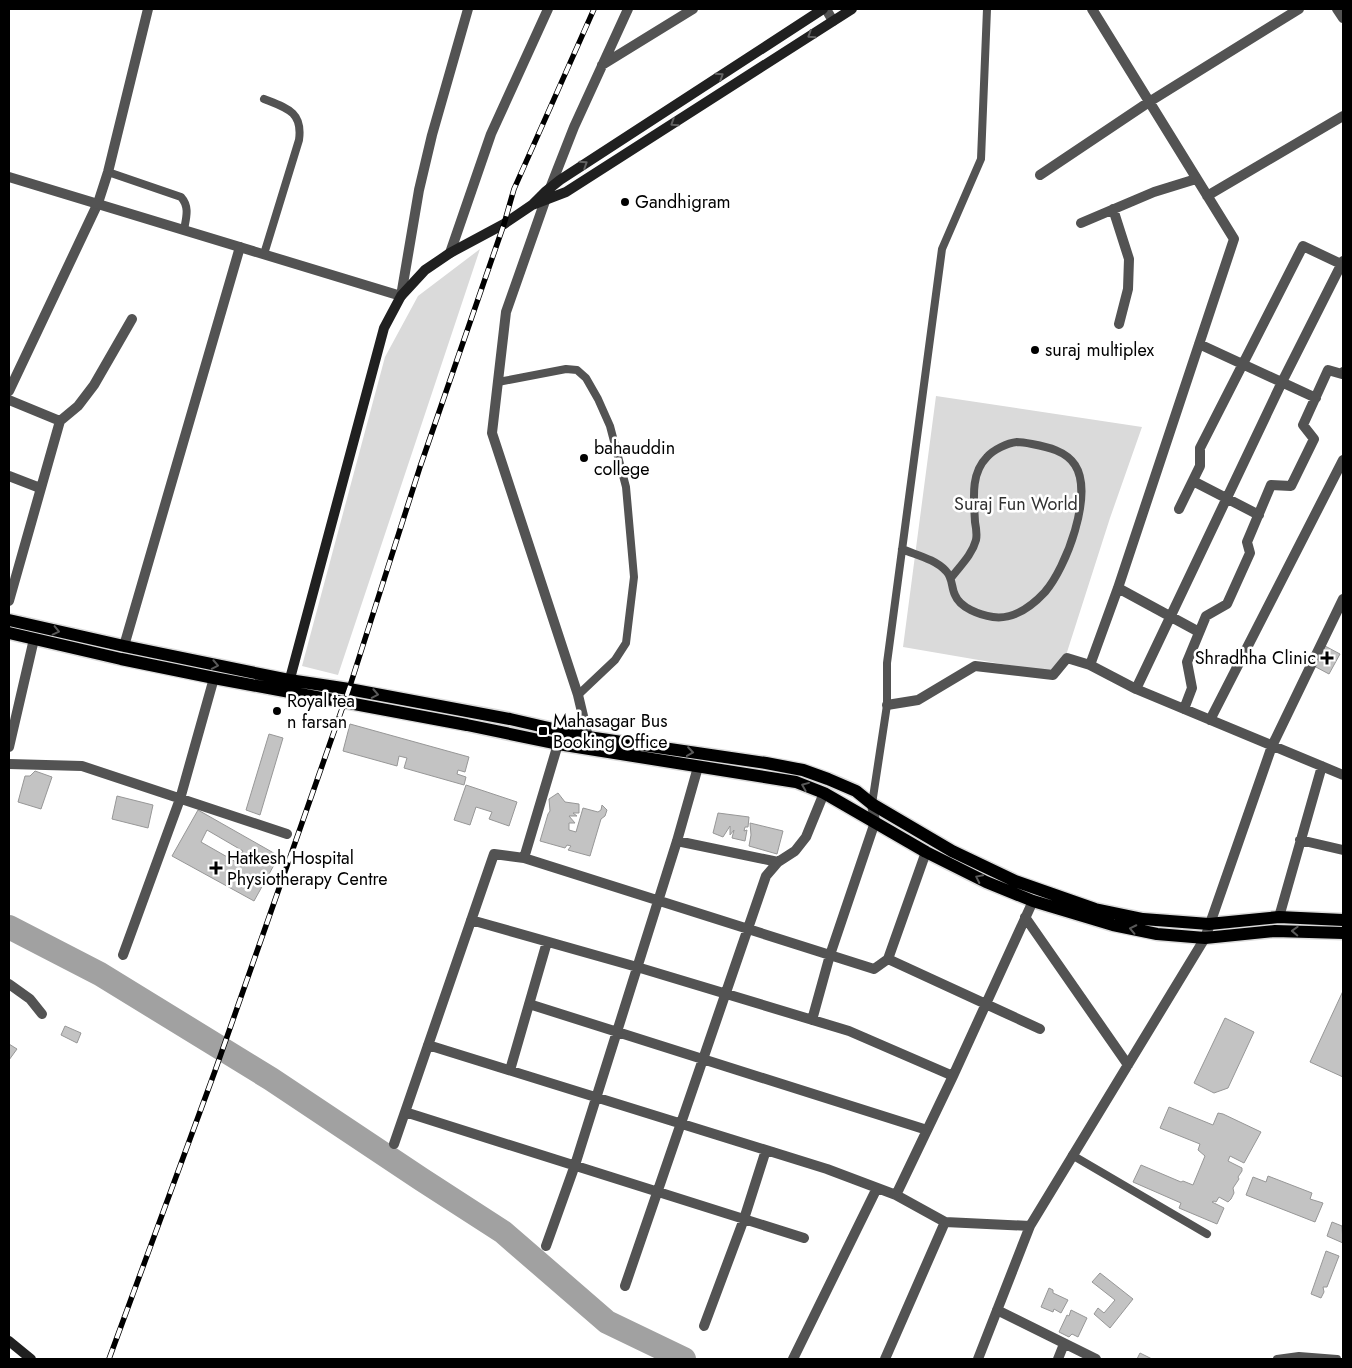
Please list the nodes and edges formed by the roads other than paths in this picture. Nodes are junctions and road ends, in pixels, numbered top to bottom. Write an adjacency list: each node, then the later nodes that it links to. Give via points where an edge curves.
1 (148, 9): 18 (street)
2 (468, 9): 34 (street, via 419,190)
3 (548, 9): 31 (street, via 491,134)
4 (628, 9): 14 (street)
5 (693, 9): 14 (street)
6 (825, 9): 13 (street); 22 (main road, one-way to 6)
7 (852, 9): 13 (main road)
8 (987, 9): 54 (lane, via 981,160 942,249)
9 (1092, 9): 16 (street)
10 (1299, 9): 16 (street)
11 (1337, 9): 12 (street)
12 (1343, 18)
13 (832, 21): 24 (main road, one-way to 24, via 566,192)
14 (602, 65): 22 (street)
15 (264, 99): 32 (lane, via 293,112 299,120 300,130)
16 (1149, 102): 19 (street); 21 (street)
17 (1343, 116): 23 (street)
18 (108, 172): 25 (street); 29 (lane, via 180,197 186,202 187,210)
19 (1040, 175)
20 (9, 177): 25 (street)
21 (1196, 179): 23 (street); 27 (street)
22 (552, 186): 24 (street); 26 (main road)
23 (1207, 196): 37 (street, via 1234,239)
24 (545, 201): 26 (main road); 40 (street, via 506,312)
25 (98, 203): 29 (street); 42 (street)
26 (532, 205): 31 (main road)
27 (1113, 209): 28 (street); 36 (street, via 1129,259 1128,289)
28 (1082, 223)
29 (184, 230): 30 (street)
30 (240, 246): 32 (street); 64 (street)
31 (450, 253): 34 (main road, via 425,270)
32 (264, 254): 34 (street)
33 (1342, 262): 38 (street, via 1303,246); 41 (street)
34 (401, 296): 67 (main road, via 384,328)
35 (132, 318): 45 (street, via 94,384 78,406)
36 (1119, 324)
37 (1199, 344): 38 (street); 56 (street)
38 (1243, 364): 41 (street); 49 (street, via 1200,448 1200,466)
39 (1343, 372): 43 (street, via 1328,370)
40 (498, 382): 69 (street, via 492,433); 69 (lane, via 566,369 577,370 586,378 610,426 626,487 634,578 626,643 615,660)
41 (1282, 382): 43 (street); 51 (street)
42 (9, 391)
43 (1316, 398): 53 (street, via 1303,425 1314,439 1291,486 1271,485)
44 (9, 400): 45 (street)
45 (60, 421): 50 (street)
46 (1343, 460): 48 (street)
47 (9, 476): 50 (street)
48 (1339, 479): 72 (street)
49 (1193, 481): 51 (street); 52 (street)
50 (40, 488): 58 (street)
51 (1227, 498): 53 (street); 59 (street)
52 (1180, 510)
53 (1259, 514): 61 (street, via 1247,542 1250,553 1227,604 1206,616)
54 (902, 549): 55 (lane, via 936,563); 70 (lane, via 887,663)
55 (951, 578): 55 (lane, via 970,553 976,539 975,479 986,457 1000,447 1017,442 1062,452 1075,464 1081,478 1082,496 1078,522 1054,577 1036,602 1023,611 994,617 962,605 955,596)
56 (1118, 588): 59 (street); 65 (street)
57 (1343, 599): 76 (street)
58 (9, 601)
59 (1170, 617): 61 (street); 68 (street)
60 (9, 620): 64 (main road, one-way to 64)
61 (1199, 632): 71 (street, via 1187,662 1192,688)
62 (9, 633): 63 (main road)
63 (34, 639): 66 (main road); 75 (street)
64 (124, 646): 67 (main road, one-way to 67)
65 (1090, 665): 68 (street); 70 (street, via 1067,658 1053,675 975,666 918,700)
66 (214, 678): 67 (main road); 82 (street)
67 (288, 686): 73 (main road, one-way to 73, via 349,689); 74 (main road, via 344,701)
68 (1136, 689): 71 (street)
69 (578, 695): 73 (street)
70 (887, 705): 83 (lane)
71 (1184, 709): 72 (street)
72 (1210, 720): 76 (street)
73 (588, 737): 83 (main road, one-way to 83, via 803,770 856,791)
74 (558, 744): 79 (main road); 90 (street)
75 (9, 746)
76 (1272, 746): 78 (street); 98 (street)
77 (9, 764): 82 (street, via 82,766)
78 (1322, 766): 80 (street); 86 (street)
79 (698, 767): 81 (main road, one-way to 79, via 796,782); 87 (street)
80 (1343, 775)
81 (824, 794): 84 (main road); 91 (street, via 806,837 795,851)
82 (180, 799): 85 (street); 103 (street)
83 (872, 804): 84 (street); 98 (main road, via 952,851 1015,881 1095,909 1143,919)
84 (875, 822): 89 (main road); 104 (street)
85 (287, 834)
86 (1300, 840): 88 (street); 95 (street)
87 (677, 841): 91 (street); 92 (street)
88 (1343, 850)
89 (926, 852): 93 (main road, one-way to 89); 105 (street)
90 (524, 858): 92 (street); 96 (street, via 494,854)
91 (778, 862): 99 (street, via 766,876)
92 (658, 901): 99 (street); 106 (street)
93 (1033, 901): 94 (street); 101 (main road, one-way to 93, via 1157,934 1113,925)
94 (1026, 917): 110 (street); 117 (street)
95 (1279, 917): 97 (main road); 98 (main road)
96 (471, 920): 102 (street); 115 (street)
97 (1343, 920)
98 (1209, 924): 101 (street)
99 (748, 930): 104 (street); 108 (street)
100 (1343, 933): 101 (main road, one-way to 101, via 1275,931)
101 (1205, 938): 117 (street)
102 (547, 942): 106 (street); 109 (street)
103 (122, 955)
104 (830, 955): 105 (street, via 874,970); 112 (street)
105 (888, 959): 110 (street)
106 (638, 967): 108 (street); 114 (street)
107 (9, 984): 111 (street, via 30,999)
108 (726, 994): 112 (street); 116 (street)
109 (529, 1004): 114 (street); 118 (street)
110 (985, 1004): 113 (street); 119 (street)
111 (42, 1014)
112 (812, 1020): 119 (street, via 849,1032)
113 (1040, 1029)
114 (617, 1032): 116 (street); 120 (street)
115 (428, 1045): 118 (street); 121 (street)
116 (703, 1059): 122 (street); 123 (street)
117 (1128, 1065): 126 (street)
118 (510, 1070): 120 (street)
119 (953, 1076): 123 (street)
120 (596, 1097): 122 (street); 127 (street)
121 (405, 1112): 124 (street); 127 (street)
122 (680, 1124): 125 (street); 129 (street)
123 (927, 1130): 130 (street)
124 (394, 1144)
125 (766, 1150): 128 (street); 131 (street)
126 (1072, 1155): 133 (street); 134 (lane)
127 (575, 1165): 129 (street); 136 (street)
128 (877, 1188): 130 (street); 143 (street)
129 (657, 1191): 131 (street); 137 (street)
130 (896, 1195): 132 (street)
131 (744, 1219): 135 (street); 139 (street)
132 (945, 1222): 133 (street); 144 (street)
133 (1030, 1226): 138 (street)
134 (1207, 1234)
135 (804, 1238)
136 (546, 1246)
137 (625, 1286)
138 (997, 1310): 141 (street); 145 (street)
139 (704, 1326)
140 (9, 1341): 142 (main road)
141 (1064, 1344): 146 (street); 147 (street)
142 (31, 1359)
143 (793, 1359)
144 (885, 1359)
145 (978, 1359)
146 (1058, 1359)
147 (1096, 1359)
148 (1277, 1359): 149 (lane, via 1299,1356)
149 (1337, 1359)

